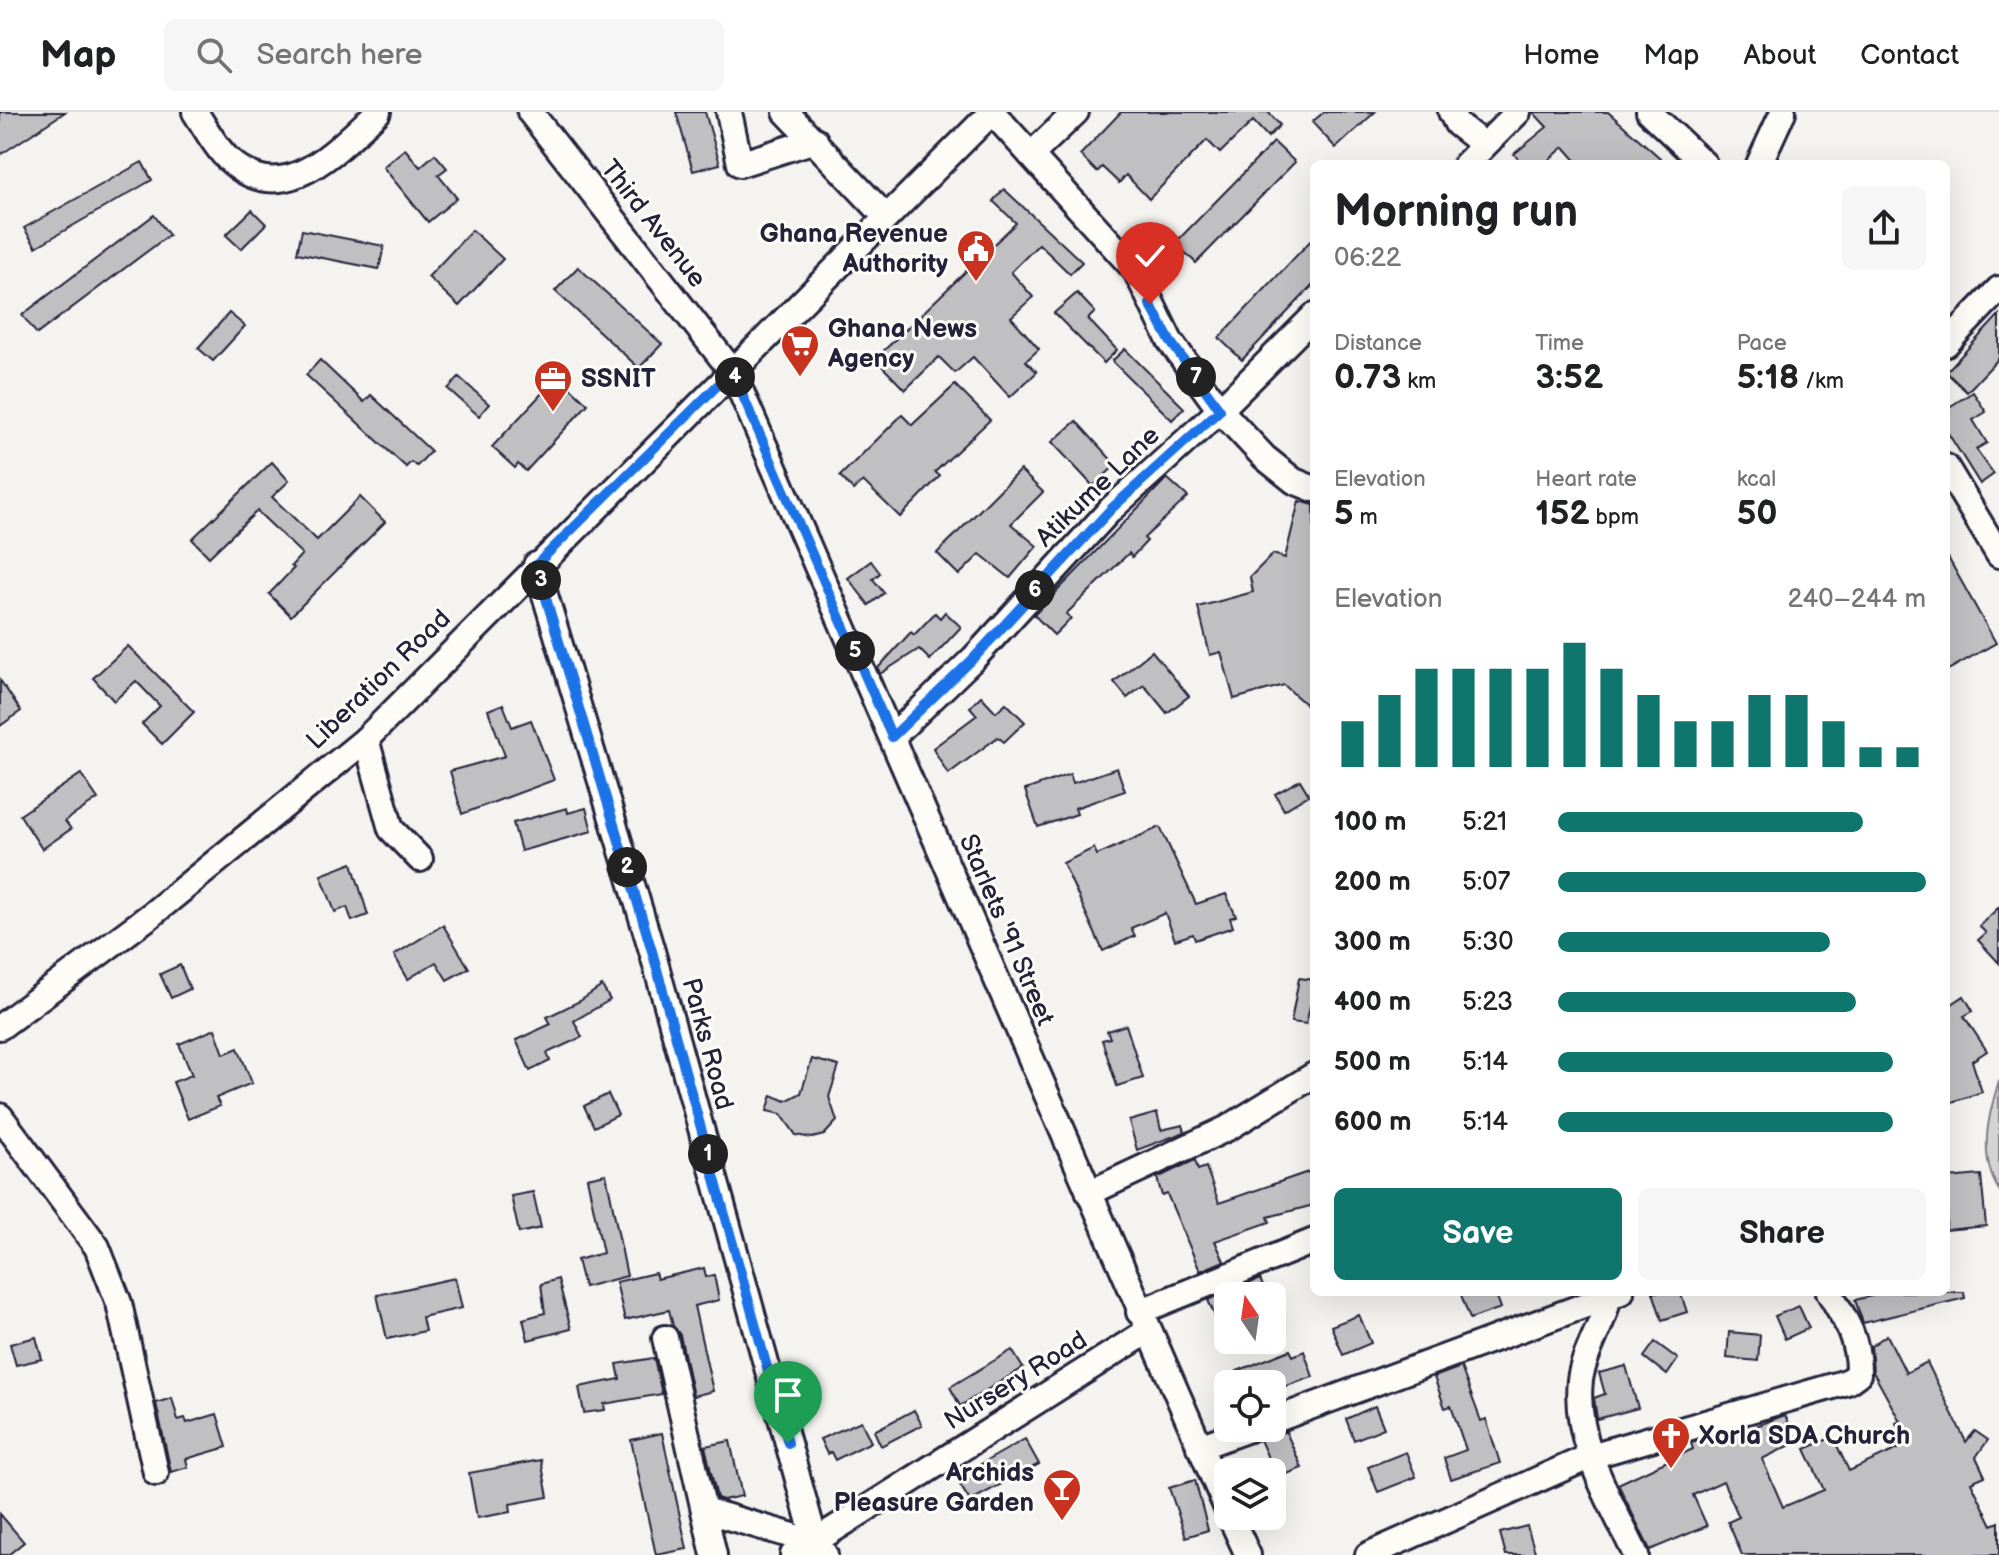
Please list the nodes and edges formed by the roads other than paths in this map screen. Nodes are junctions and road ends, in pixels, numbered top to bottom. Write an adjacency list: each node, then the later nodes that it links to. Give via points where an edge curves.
1 (195, 112): 2 (street, via 226,156 244,171 291,178 318,166)
2 (378, 112)
3 (530, 112): 22 (street, Third Avenue)
4 (729, 112): 12 (street, via 740,164)
5 (786, 112): 12 (street)
6 (992, 112): 14 (street); 18 (street, Liberation Road)
7 (1076, 112): 14 (street)
8 (1451, 112): 13 (street, via 1457,124)
9 (1518, 112): 13 (street)
10 (1649, 112): 16 (street)
11 (1783, 112): 17 (street)
12 (815, 140): 18 (street)
13 (1484, 145): 15 (street)
14 (1031, 155): 23 (street, via 1136,271 1170,341)
15 (1470, 160)
16 (1700, 160)
17 (1761, 160)
18 (885, 216): 22 (street, Liberation Road)
19 (1999, 289): 21 (street)
20 (1310, 320): 23 (street, Atikume Lane)
21 (1950, 340)
22 (732, 371): 27 (street, Liberation Road); 28 (street, Starlets '91 Street)
23 (1220, 410): 24 (street, via 1264,457); 28 (street, Atikume Lane, via 1111,509 974,658)
24 (1310, 487)
25 (1954, 500): 26 (street)
26 (1999, 555)
27 (536, 565): 29 (street, Liberation Road); 49 (street, Parks Road, via 652,951)
28 (892, 737): 34 (street, Starlets '91 Street)
29 (366, 739): 30 (street, via 391,829); 31 (street, Liberation Road, via 151,915)
30 (420, 859)
31 (0, 1027)
32 (1310, 1077): 34 (street, via 1228,1128)
33 (0, 1116): 45 (street, via 97,1247 119,1303)
34 (1089, 1193): 39 (street, Starlets '91 Street)
35 (1310, 1243): 39 (street, Nursery Road)
36 (1608, 1296): 41 (street)
37 (1612, 1296): 44 (street, via 1580,1379 1581,1415)
38 (1831, 1296): 44 (street, via 1858,1351 1858,1374 1847,1382)
39 (1143, 1322): 43 (street, Starlets '91 Street); 49 (street, Nursery Road)
40 (665, 1338): 47 (street)
41 (1286, 1416)
42 (1214, 1442): 43 (street)
43 (1199, 1447): 46 (street, Starlets '91 Street)
44 (1591, 1456): 52 (street); 53 (street)
45 (156, 1473)
46 (1214, 1480)
47 (704, 1510): 49 (street, via 793,1536); 51 (street)
48 (1234, 1530): 50 (street, Starlets '91 Street)
49 (810, 1549)
50 (1241, 1553)
51 (714, 1555)
52 (1368, 1555)
53 (1636, 1555)

